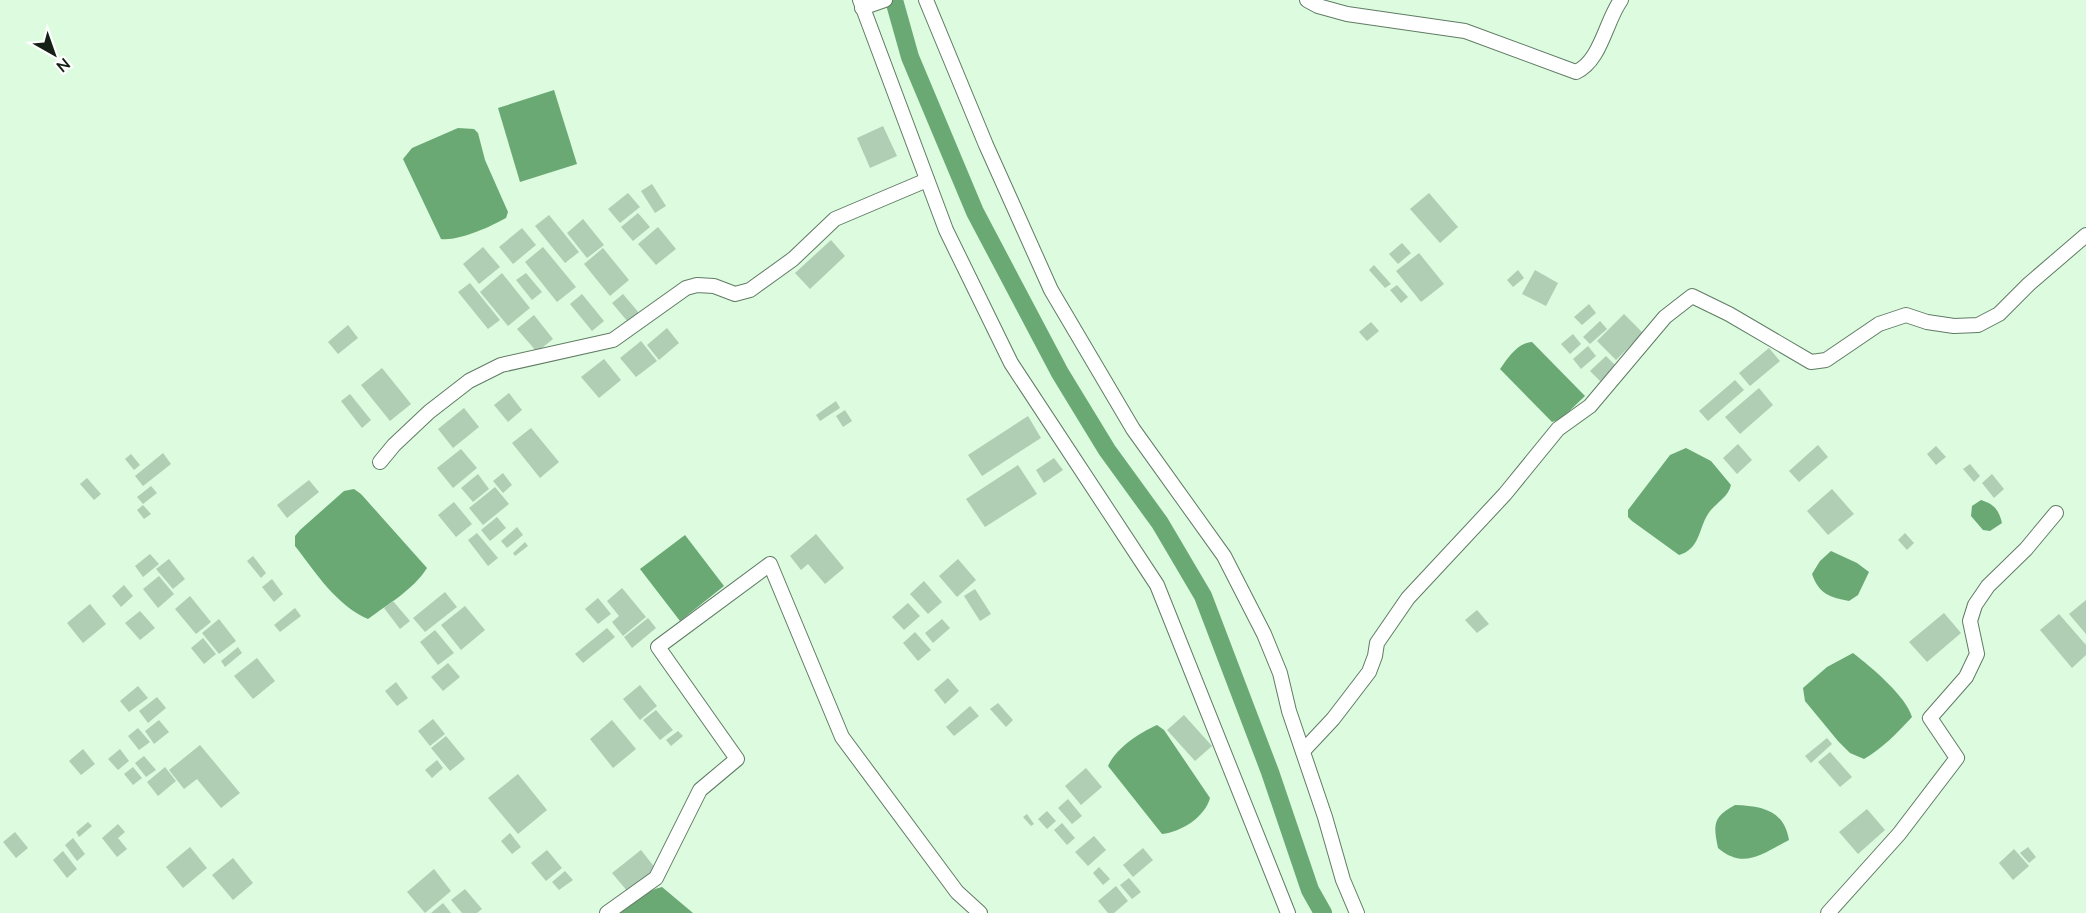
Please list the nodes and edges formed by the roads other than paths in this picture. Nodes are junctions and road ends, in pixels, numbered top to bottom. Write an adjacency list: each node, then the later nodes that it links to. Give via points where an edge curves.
1 (885, 0): 5 (street)
2 (926, 0): 10 (street, via 1051,290 1132,429 1224,556 1280,673)
3 (1307, 0): 4 (street, via 1347,14 1465,31 1576,72 1585,67 1604,38)
4 (1621, 0)
5 (861, 4): 6 (street)
6 (927, 180): 8 (street, via 835,219 793,259 750,290 735,294 714,286 686,288 613,340 501,365 470,381 429,412); 13 (street, via 946,230 1011,363 1157,585)
7 (2086, 235): 10 (street, via 1999,314 1978,326 1927,322 1906,315 1879,324 1826,360 1811,362 1692,296 1665,317 1590,406 1558,429 1505,494 1408,597 1377,643 1369,672)
8 (380, 462)
9 (2056, 513): 15 (street, via 1975,605 1971,621 1977,654 1966,677 1930,718 1957,758 1899,834)
10 (1303, 751): 14 (street, via 1342,880)
11 (607, 913): 12 (street, via 656,878 700,790 737,759 658,647 770,564 842,737 957,892)
12 (980, 913)
13 (1288, 913)
14 (1357, 913)
15 (1828, 913)

